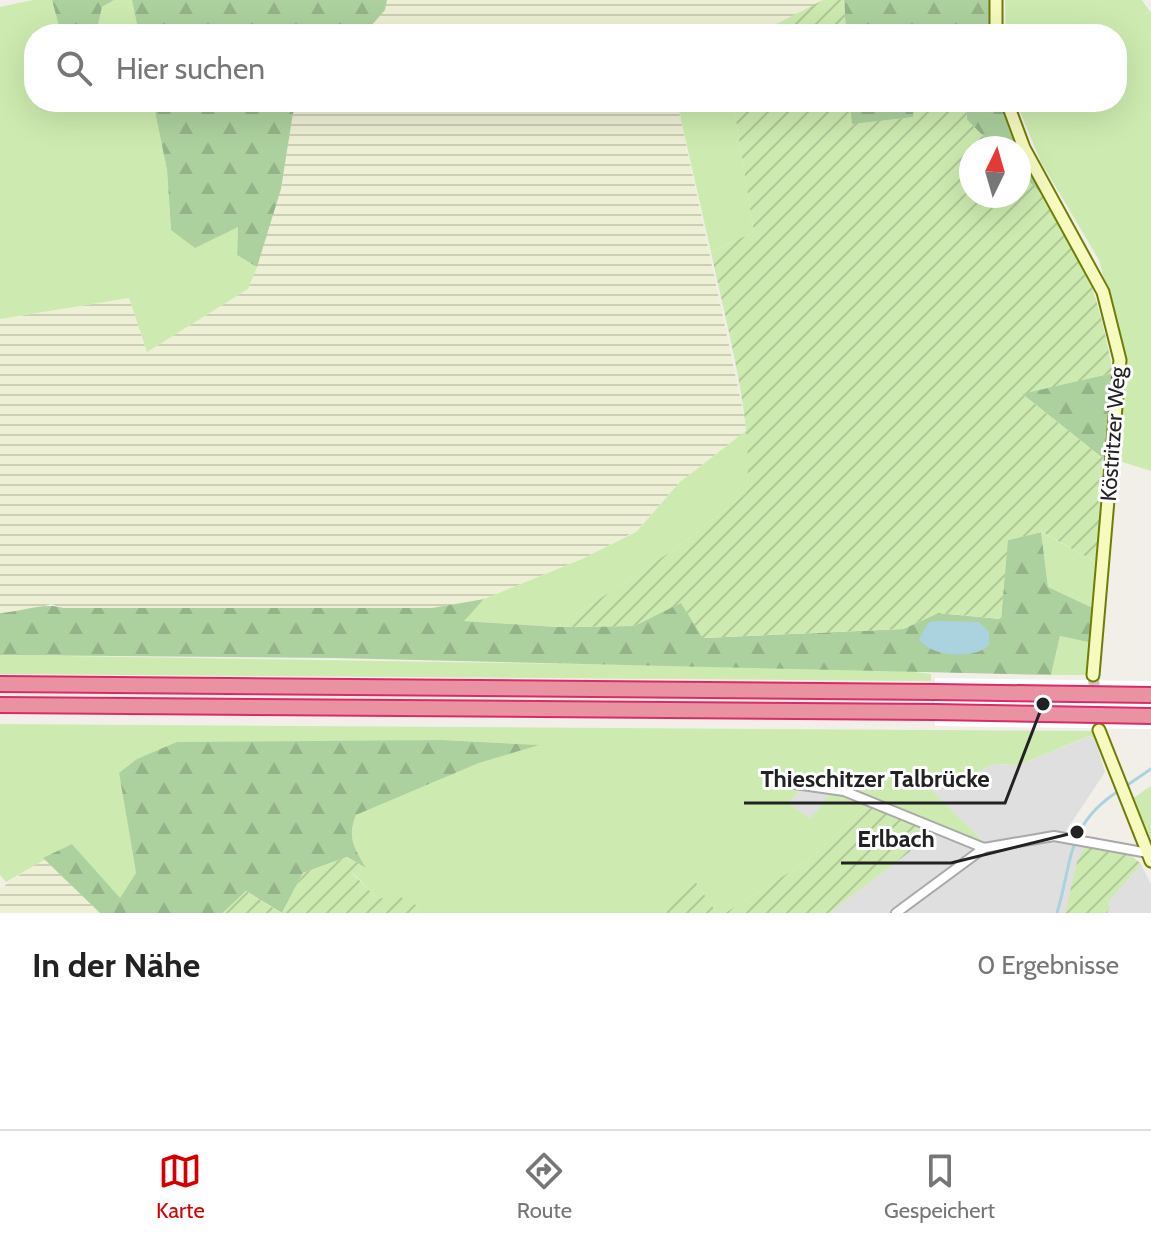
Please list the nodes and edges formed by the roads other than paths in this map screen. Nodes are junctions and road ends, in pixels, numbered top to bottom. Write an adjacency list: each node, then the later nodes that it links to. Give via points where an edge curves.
1 (996, 0): 2 (main road)
2 (996, 24)
3 (1011, 112): 4 (main road, Köstritzer Weg, via 1024,148 1103,292 1120,360)
4 (1093, 675)
5 (0, 684): 6 (highway, bridge)
6 (1151, 695)
7 (0, 705): 8 (highway, bridge)
8 (1151, 716)
9 (1099, 730): 12 (main road)
10 (795, 784): 11 (street, via 844,791)
11 (984, 848): 12 (street, via 1054,836); 13 (street)
12 (1149, 857)
13 (896, 913)

